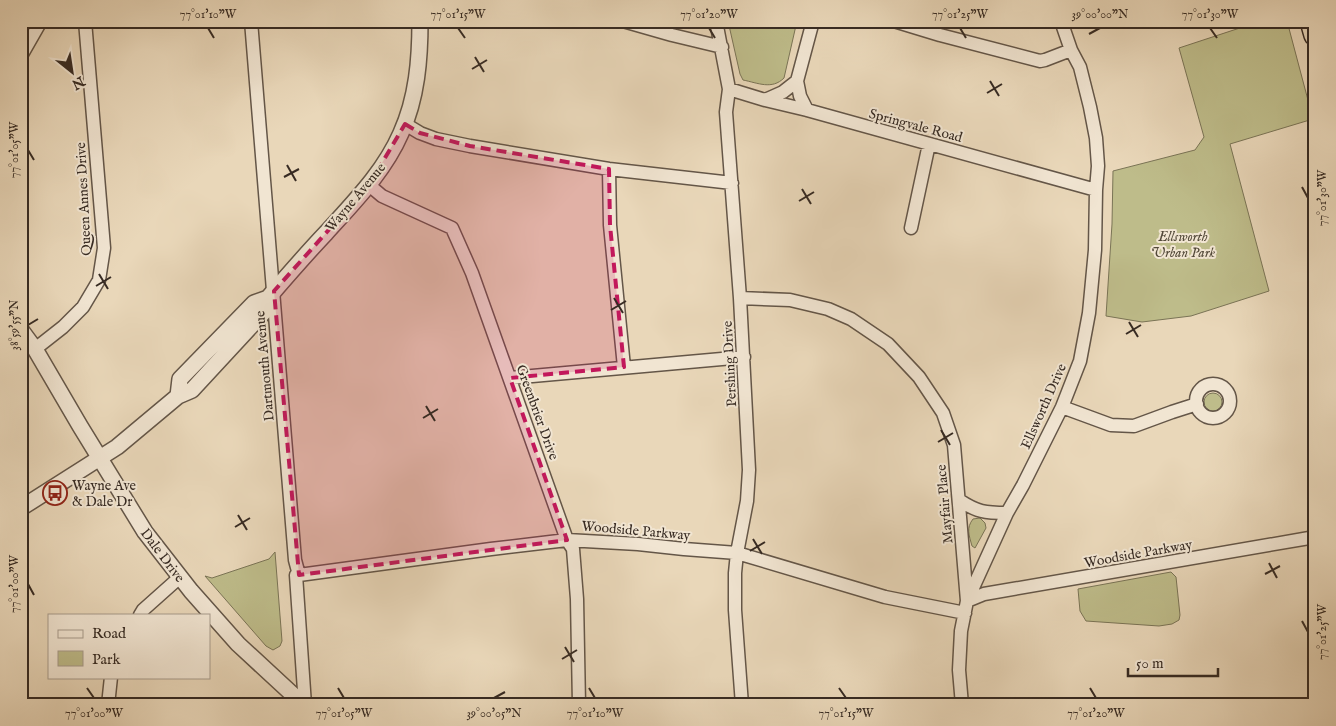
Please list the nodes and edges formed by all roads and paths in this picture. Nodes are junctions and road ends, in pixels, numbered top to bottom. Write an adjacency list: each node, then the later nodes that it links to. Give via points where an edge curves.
1 (41, 21): 14 (street)
2 (85, 21): 29 (street, Queen Annes Drive, via 104,248 99,280 83,307)
3 (251, 21): 26 (street, Dartmouth Avenue)
4 (420, 21): 19 (street, Wayne Avenue, via 418,72)
5 (623, 21): 12 (street)
6 (716, 21): 12 (street, Pershing Drive)
7 (813, 21): 15 (street)
8 (894, 21): 13 (street, via 1040,61)
9 (1061, 21): 13 (street, Ellsworth Drive)
10 (1311, 21): 11 (highway)
11 (1315, 35)
12 (722, 47): 16 (street, Pershing Drive)
13 (1071, 50): 24 (street, Ellsworth Drive, via 1080,67 1096,138)
14 (21, 56)
15 (797, 81): 17 (street); 18 (street, via 800,96)
16 (729, 89): 17 (street, Springvale Road); 22 (street, Pershing Drive, via 726,112)
17 (765, 100): 18 (street, Springvale Road)
18 (808, 110): 20 (street, Springvale Road)
19 (405, 124): 21 (street, via 420,133 470,146); 23 (street, Wayne Avenue)
20 (929, 144): 24 (street, Springvale Road); 25 (street)
21 (609, 169): 22 (street); 31 (street, via 610,226)
22 (732, 183): 27 (street, Pershing Drive)
23 (369, 185): 26 (street, Wayne Avenue); 32 (street, Greenbrier Drive, via 382,196 452,228)
24 (1096, 190): 34 (street, Ellsworth Drive, via 1089,313 1080,361)
25 (911, 228)
26 (271, 295): 35 (street, Wayne Avenue, via 254,303 180,379 178,396); 42 (street, Dartmouth Avenue)
27 (740, 298): 30 (street, Pershing Drive); 36 (street, Mayfair Place, via 790,300 828,309 851,319 888,344 919,377 943,413 954,445)
28 (21, 330): 29 (street, Dale Drive)
29 (35, 349): 35 (street, Dale Drive)
30 (744, 357): 31 (street); 41 (street, Pershing Drive, via 749,470)
31 (624, 367): 32 (street)
32 (510, 378): 40 (street, Greenbrier Drive)
33 (1197, 404): 34 (street, via 1134,426 1111,425)
34 (1062, 407): 38 (street, Ellsworth Drive)
35 (100, 459): 37 (street, Wayne Avenue); 43 (street, Dale Drive, via 145,532)
36 (959, 500): 38 (street, via 976,510); 44 (street, Mayfair Place)
37 (21, 508)
38 (1007, 513): 44 (street, Ellsworth Drive)
39 (1315, 537): 44 (street, Woodside Parkway, via 984,594)
40 (567, 540): 41 (street, Woodside Parkway); 42 (street, Woodside Parkway); 49 (street, Greenbrier Drive, via 572,549 577,600)
41 (737, 553): 44 (street, Woodside Parkway, via 885,597); 50 (street, Pershing Drive, via 735,610)
42 (299, 575): 48 (street, Dartmouth Avenue, via 296,575)
43 (180, 577): 45 (street); 48 (street, Dale Drive, via 238,644)
44 (966, 607): 51 (street, Ellsworth Drive, via 959,670)
45 (141, 614)
46 (111, 678): 47 (street)
47 (108, 705)
48 (304, 705)
49 (579, 705)
50 (742, 705)
51 (962, 705)

